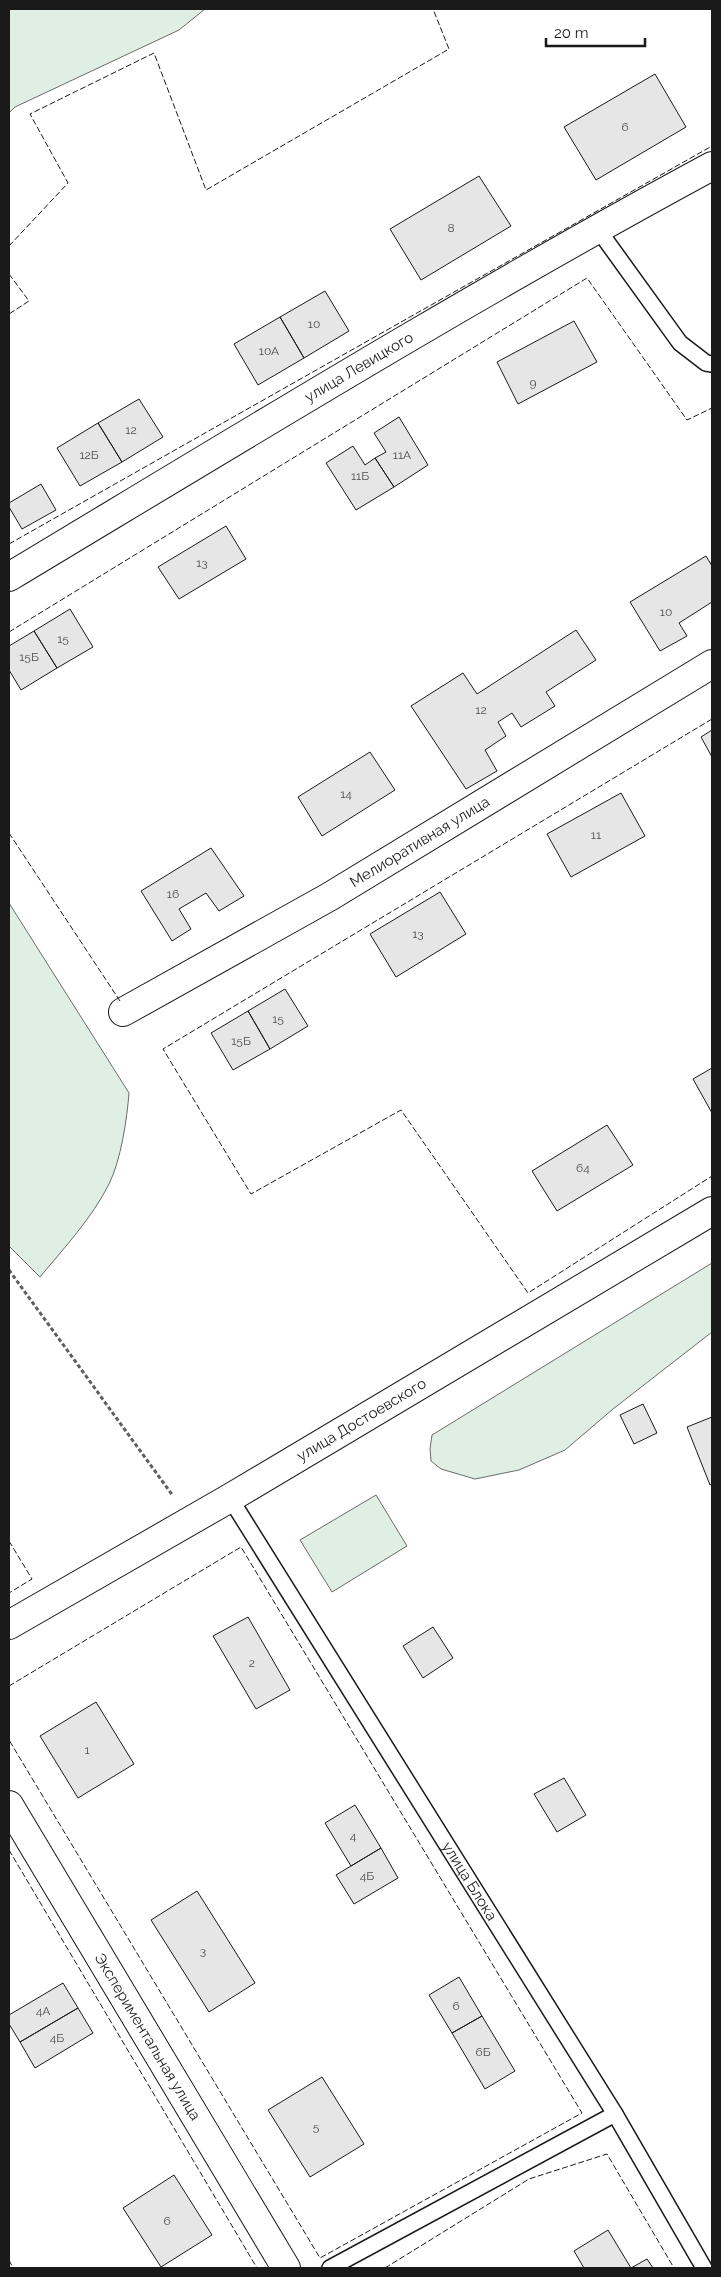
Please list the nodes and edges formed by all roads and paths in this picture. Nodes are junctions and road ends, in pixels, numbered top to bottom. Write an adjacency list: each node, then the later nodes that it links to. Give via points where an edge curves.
1 (712, 166): 2 (street, улица Левицкого)
2 (597, 228): 3 (lane, via 680,343); 4 (street, улица Левицкого)
3 (712, 364)
4 (9, 576)
5 (712, 664): 6 (street, Мелиоративная улица, via 329,897)
6 (123, 1012)
7 (712, 1211): 9 (street, улица Достоевского)
8 (9, 1270): 10 (path)
9 (230, 1498): 10 (street, улица Достоевского); 13 (lane, улица Блока)
10 (191, 1520): 11 (street, улица Достоевского)
11 (9, 1625)
12 (9, 1805): 14 (street, Экспериментальная улица)
13 (614, 2114): 15 (lane); 16 (lane, улица Блока)
14 (286, 2268)
15 (330, 2268)
16 (704, 2268)

